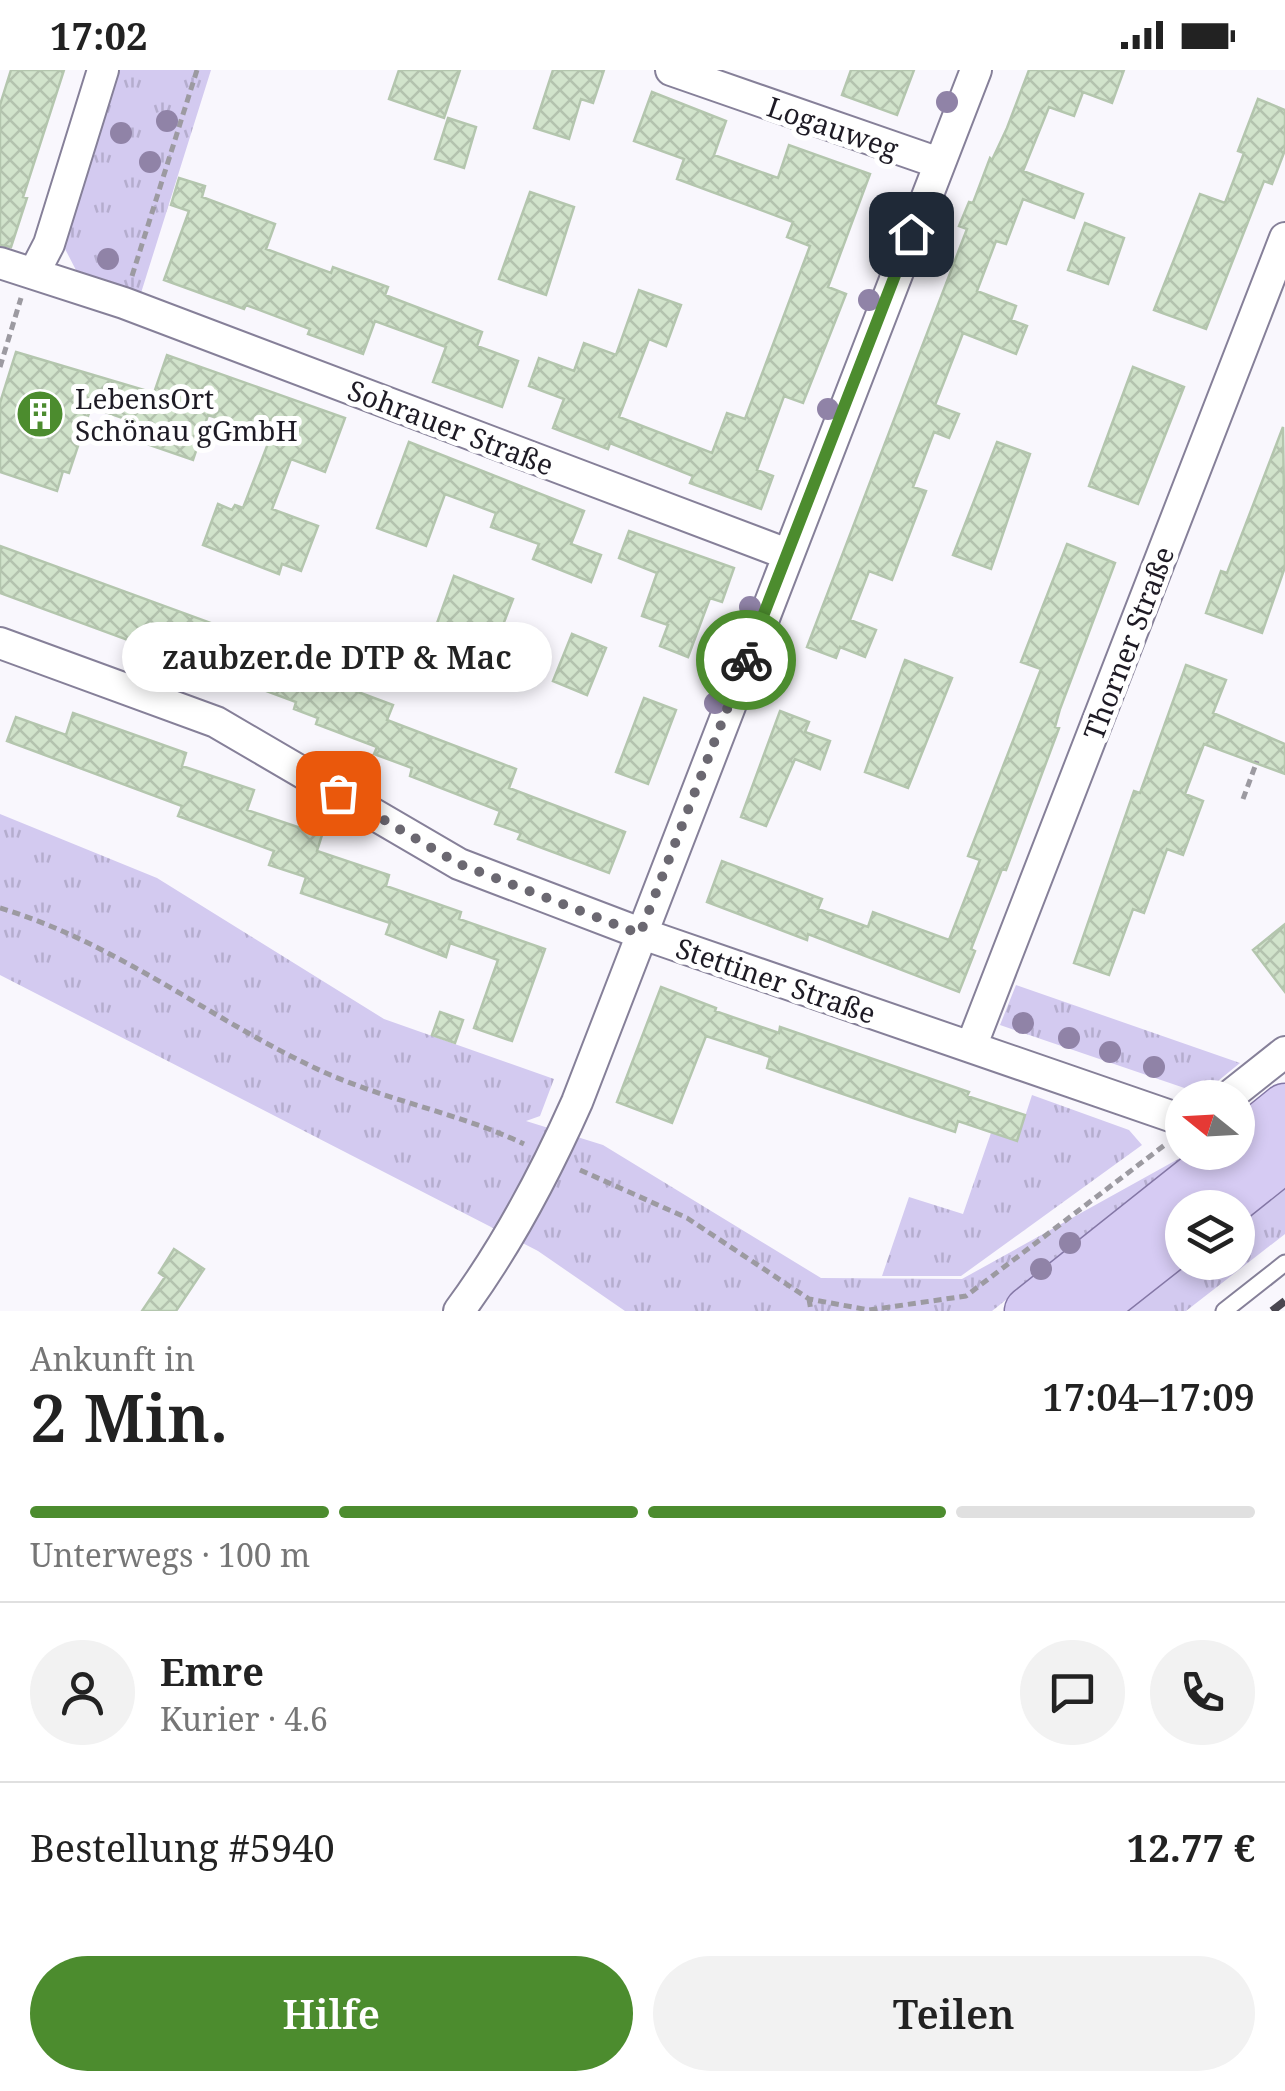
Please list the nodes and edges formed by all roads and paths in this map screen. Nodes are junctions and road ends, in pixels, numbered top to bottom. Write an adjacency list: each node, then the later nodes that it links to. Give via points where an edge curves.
1 (103, 70): 8 (street, via 50,244)
2 (197, 70): 9 (path)
3 (671, 70): 5 (street, Logauweg)
4 (976, 70): 5 (street)
5 (939, 164): 11 (street)
6 (1284, 246): 17 (street, Thorner Straße)
7 (0, 263): 8 (street, Sohrauer Straße)
8 (34, 274): 9 (street, Sohrauer Straße); 10 (path)
9 (124, 303): 11 (street, Sohrauer Straße)
10 (0, 367)
11 (787, 554): 16 (street)
12 (0, 643): 16 (street, Stettiner Straße, via 216,722 459,864)
13 (1257, 761): 14 (path)
14 (1243, 799)
15 (0, 908): 24 (path, via 100,947 334,1078 506,1135)
16 (640, 934): 17 (street, Stettiner Straße); 24 (street)
17 (971, 1047): 21 (street, Stettiner Straße)
18 (1285, 1052): 19 (street)
19 (1250, 1080)
20 (1285, 1108): 22 (main road)
21 (1165, 1128)
22 (1255, 1132)
23 (1165, 1140): 31 (path, via 966,1296)
24 (552, 1157): 30 (path, via 686,1218); 32 (street)
25 (1285, 1157): 27 (main road)
26 (1206, 1170): 34 (main road)
27 (1243, 1190)
28 (1165, 1250): 35 (main road)
29 (1285, 1263): 36 (lane)
30 (809, 1299): 31 (path); 33 (path)
31 (867, 1310)
32 (460, 1311)
33 (810, 1311)
34 (1029, 1311)
35 (1088, 1311)
36 (1224, 1311)

